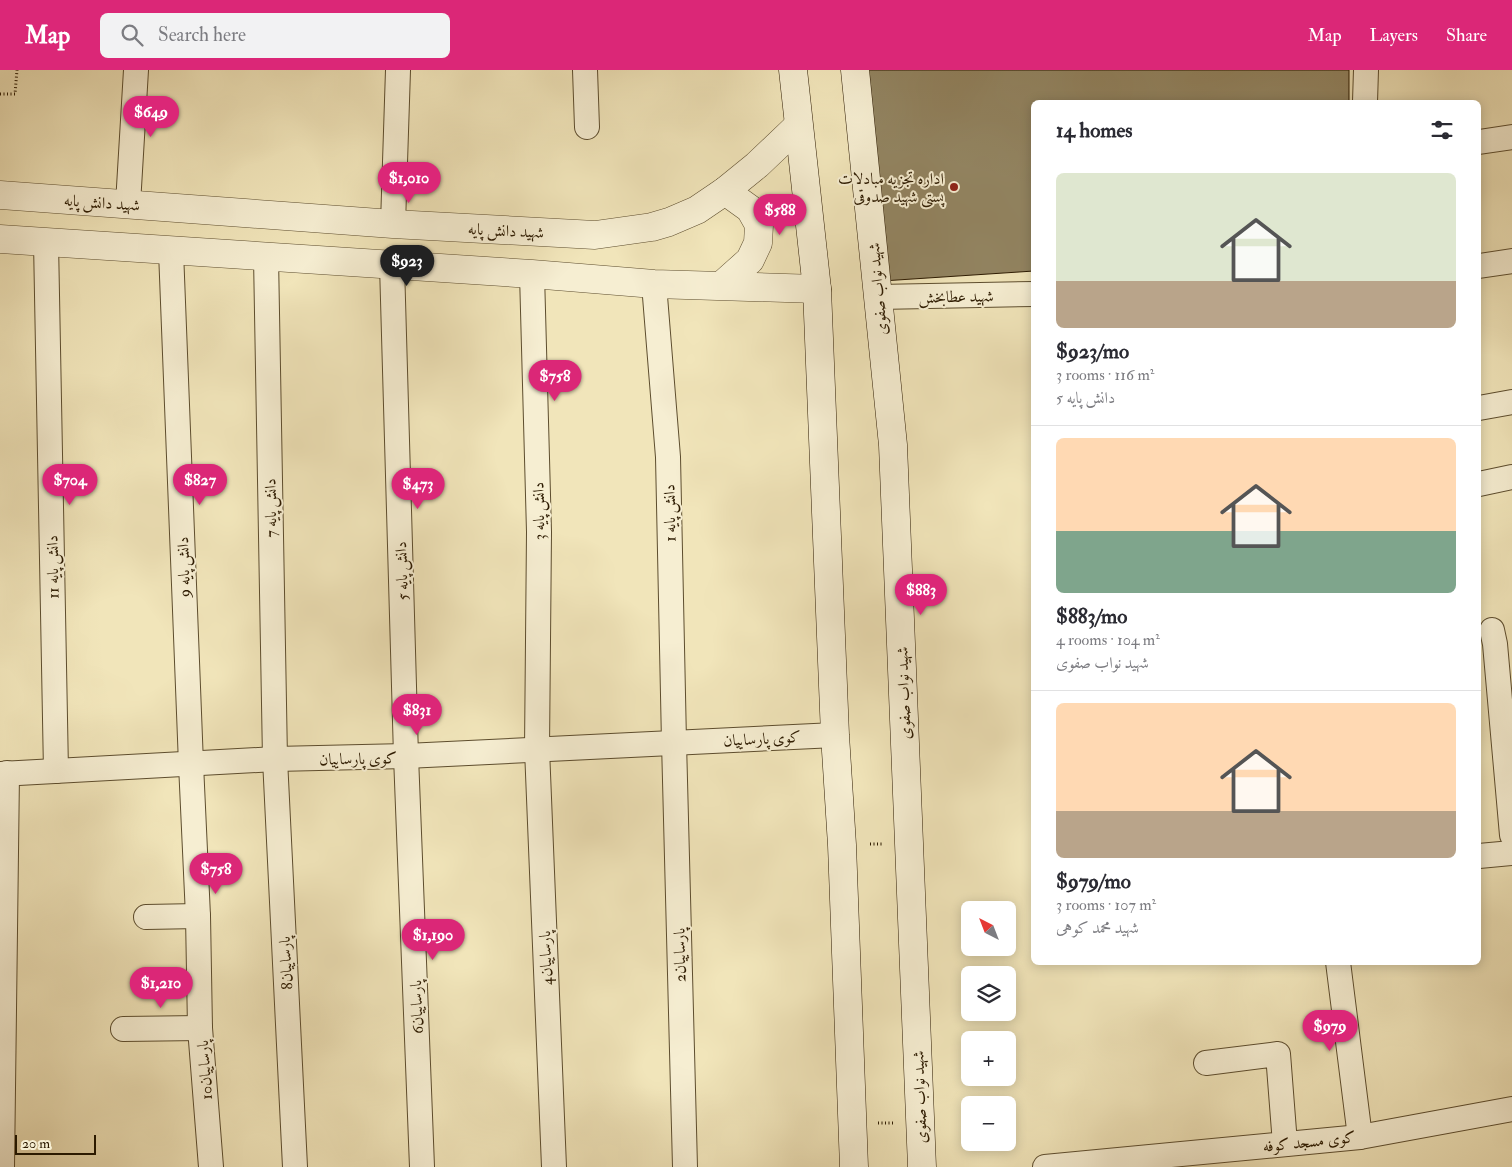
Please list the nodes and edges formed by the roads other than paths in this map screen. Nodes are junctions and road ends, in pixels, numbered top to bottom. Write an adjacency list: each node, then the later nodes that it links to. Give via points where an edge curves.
1 (136, 70): 14 (street)
2 (398, 70): 15 (street)
3 (585, 70): 8 (street)
4 (792, 70): 9 (main road)
5 (855, 70): 28 (main road, شهید نواب صفوی)
6 (1366, 70): 7 (street)
7 (1364, 100)
8 (587, 126)
9 (798, 126): 12 (main road, شهید دانش پایه); 26 (main road)
10 (1512, 138): 11 (street)
11 (1481, 142)
12 (725, 191): 15 (main road, شهید دانش پایه, via 697,210 652,228 595,235); 25 (main road, via 750,209 759,225 758,243 750,260)
13 (0, 195): 14 (main road, شهید دانش پایه)
14 (128, 204): 15 (main road, شهید دانش پایه)
15 (394, 224)
16 (0, 239): 17 (main road)
17 (46, 242): 18 (main road); 41 (street, دانش پایه 11)
18 (171, 250): 19 (main road); 40 (street, دانش پایه 9)
19 (266, 257): 21 (main road); 39 (street, دانش پایه 7)
20 (1512, 261): 22 (street)
21 (392, 265): 23 (main road); 38 (street, دانش پایه 5)
22 (1481, 266)
23 (532, 274): 24 (main road); 37 (street, دانش پایه 3, via 539,532)
24 (654, 284): 25 (main road); 36 (street, دانش پایه 1, via 668,457)
25 (722, 285): 26 (main road)
26 (816, 289): 34 (main road)
27 (1031, 294): 28 (street, شهید عطابخش)
28 (878, 297): 63 (main road, شهید نواب صفوی, via 893,445)
29 (1512, 402): 30 (street)
30 (1481, 408)
31 (1512, 477): 32 (street)
32 (1481, 484)
33 (1494, 629): 35 (street)
34 (835, 735): 36 (street, کوی پارساییان); 62 (main road)
35 (1508, 737): 43 (street)
36 (674, 742): 37 (street, کوی پارساییان); 61 (street, پارساییان2)
37 (537, 749): 38 (street, کوی پارساییان); 60 (street, پارساییان4)
38 (406, 756): 39 (street, کوی پارساییان); 59 (street, پارساییان6)
39 (275, 759): 40 (street, کوی پارساییان); 58 (street, پارساییان8)
40 (191, 764): 41 (street, کوی پارساییان); 46 (street, پارساییان10)
41 (56, 771): 42 (street, کوی پارساییان)
42 (4, 773): 56 (street)
43 (1512, 834)
44 (1512, 853): 45 (street)
45 (1481, 856)
46 (198, 916): 47 (street); 49 (street, پارساییان10)
47 (146, 917)
48 (1338, 965): 53 (street)
49 (200, 1028): 50 (street); 57 (street, پارساییان10)
50 (123, 1029)
51 (1206, 1063): 54 (street, via 1278,1054)
52 (1512, 1109): 53 (street, کوی مسجد کوفه)
53 (1360, 1137): 54 (street, کوی مسجد کوفه)
54 (1285, 1144): 55 (street, کوی مسجد کوفه)
55 (1225, 1158): 64 (street, کوی مسجد کوفه)
56 (2, 1167)
57 (211, 1167)
58 (295, 1167)
59 (422, 1167)
60 (554, 1167)
61 (685, 1167)
62 (854, 1167)
63 (922, 1167)
64 (1045, 1167)

